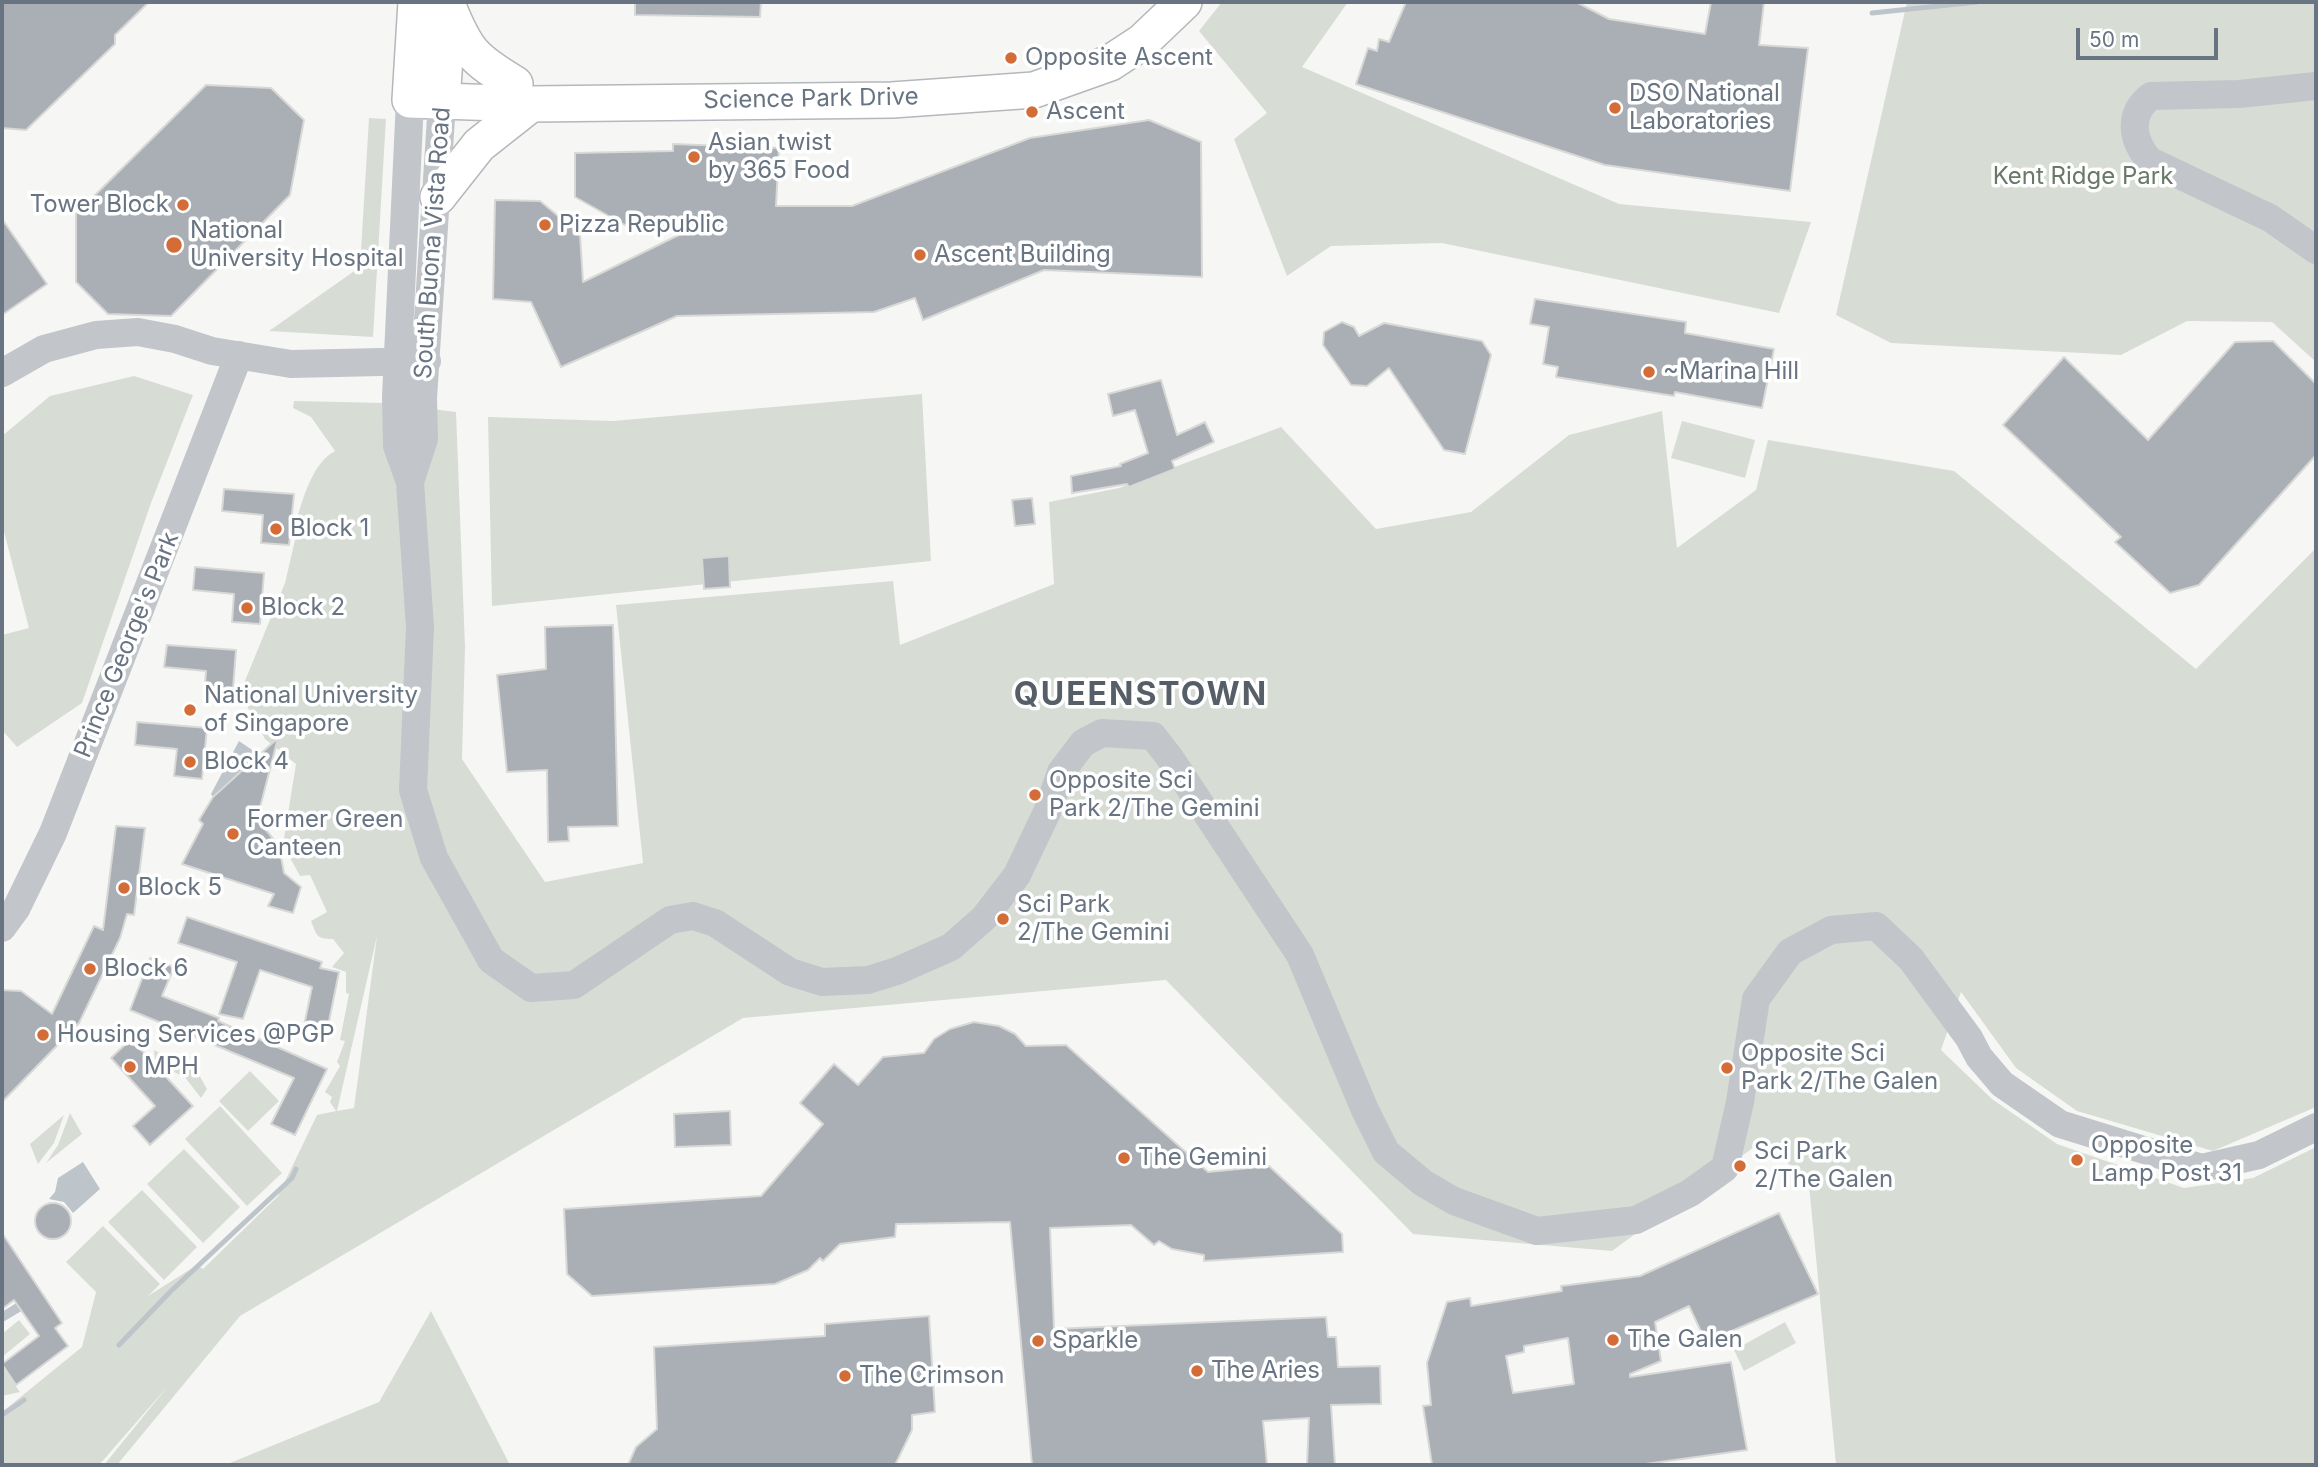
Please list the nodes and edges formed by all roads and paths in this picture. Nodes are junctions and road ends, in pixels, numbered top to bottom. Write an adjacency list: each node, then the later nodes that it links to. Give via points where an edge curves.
1 (1161, 2): 6 (main road, Science Park Drive, via 1101,50 1030,78)
2 (1184, 2): 6 (main road, Science Park Drive, via 1142,42 1110,63 1072,79 999,94)
3 (438, 3): 5 (main road, South Buona Vista Road); 7 (main road, via 473,56)
4 (2316, 86): 9 (street, via 2151,96 2138,108 2134,126 2141,151 2150,161 2270,218)
5 (427, 91): 7 (main road, Science Park Drive); 8 (street, South Buona Vista Road); 11 (street, South Buona Vista Road)
6 (891, 91): 7 (main road, Science Park Drive)
7 (523, 94): 8 (main road)
8 (438, 197): 12 (street, South Buona Vista Road)
9 (2316, 250)
10 (239, 355): 11 (street, via 291,364); 13 (street, via 138,332 96,335 44,349); 15 (street, Prince George's Park, via 53,833)
11 (396, 359): 12 (street); 14 (street, South Buona Vista Road, via 397,446)
12 (427, 360): 14 (street, South Buona Vista Road, via 424,439)
13 (2, 373)
14 (410, 482): 16 (street, South Buona Vista Road, via 420,627 413,790 434,858 491,960 531,988 574,985 670,920 693,916 715,923 790,972 822,982 867,979 897,971 951,947 984,918 1017,875 1048,812 1061,772 1083,743 1101,733 1122,733 1153,736 1300,955 1386,1152 1423,1184 1500,1220 1538,1231 1636,1220 1690,1194 1725,1168 1756,999 1790,952 1831,930 1876,926 1912,959 2002,1084 2060,1124 2202,1168 2259,1155)
15 (2, 928)
16 (2316, 1127)

